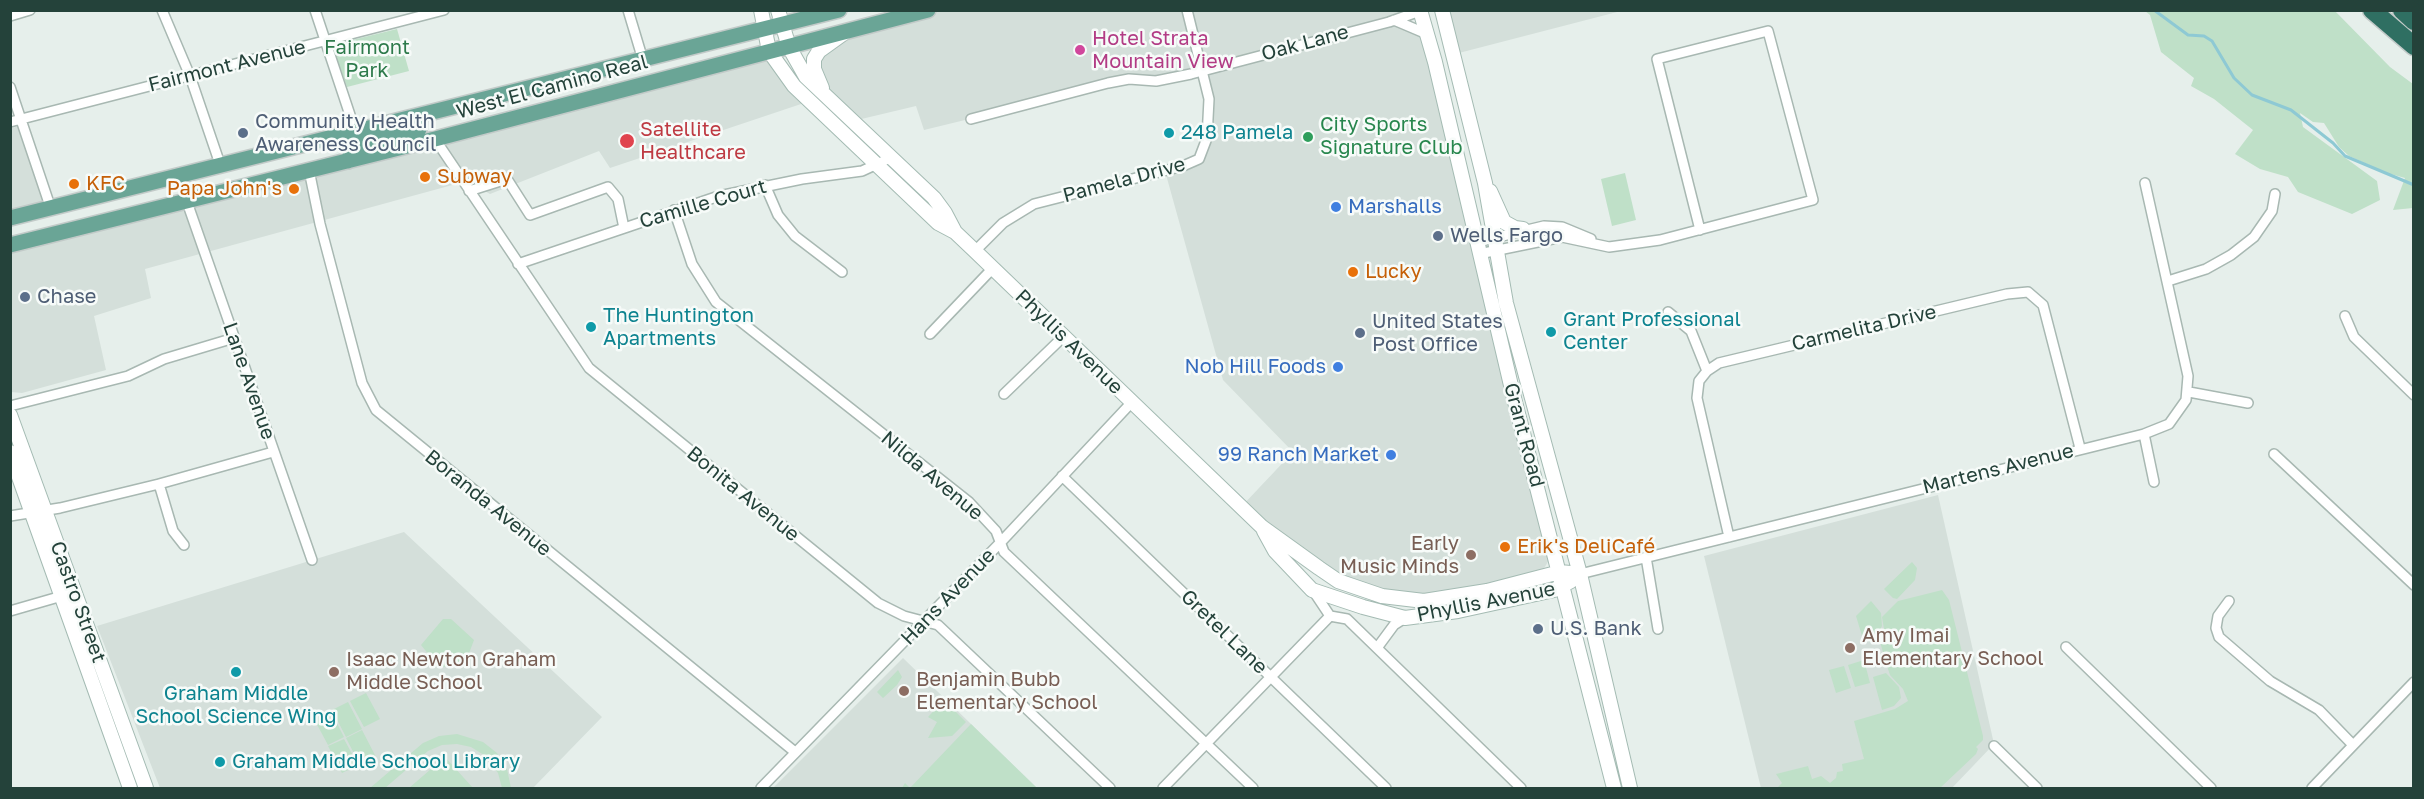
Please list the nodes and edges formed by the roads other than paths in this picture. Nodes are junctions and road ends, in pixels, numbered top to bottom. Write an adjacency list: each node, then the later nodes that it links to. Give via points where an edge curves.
1 (30, 10): 13 (street)
2 (162, 10): 26 (street)
3 (315, 10): 20 (street)
4 (444, 10): 20 (street, Fairmont Avenue)
5 (628, 10): 24 (street)
6 (760, 10): 18 (street, Phyllis Avenue)
7 (839, 10): 14 (main road, West El Camino Real)
8 (928, 10): 19 (main road, West El Camino Real)
9 (1187, 10): 25 (street)
10 (2402, 10): 17 (highway)
11 (1420, 11): 15 (street, Oak Lane); 16 (street)
12 (2378, 15): 21 (highway)
13 (10, 16)
14 (781, 18): 18 (main road, West El Camino Real); 22 (street, Phyllis Avenue)
15 (1395, 20): 16 (street); 25 (street, Oak Lane)
16 (1437, 20): 41 (street, Grant Road, via 1452,45); 57 (street, Grant Road)
17 (2414, 21)
18 (764, 30): 23 (street, Phyllis Avenue); 24 (main road, West El Camino Real)
19 (847, 32): 22 (main road, West El Camino Real); 29 (street, via 819,51 814,59 814,69)
20 (326, 41): 26 (street, Fairmont Avenue); 34 (street)
21 (2414, 46)
22 (789, 47): 23 (main road, West El Camino Real); 29 (street, Phyllis Avenue, via 806,77)
23 (769, 51): 35 (main road, West El Camino Real); 38 (street, Phyllis Avenue, via 794,86)
24 (643, 60): 27 (main road, West El Camino Real)
25 (1203, 70): 32 (street, Oak Lane, via 1156,81 1129,79 1108,83); 58 (street, Pamela Drive, via 1209,109 1207,138 1199,159 1034,204 1003,223)
26 (190, 76): 31 (street, Fairmont Avenue); 39 (street)
27 (576, 77): 30 (main road, West El Camino Real); 35 (main road, via 567,88 436,123)
28 (10, 87): 31 (street)
29 (827, 98): 36 (street, Phyllis Avenue)
30 (420, 117): 34 (main road, West El Camino Real); 37 (main road, via 419,129 354,145)
31 (22, 119): 33 (street, Fairmont Avenue); 47 (street)
32 (971, 119)
33 (10, 122)
34 (356, 133): 39 (main road, West El Camino Real)
35 (435, 139): 37 (main road, West El Camino Real); 44 (street, Bonita Avenue)
36 (890, 158): 38 (street, Camille Court); 53 (street, Phyllis Avenue, via 934,198)
37 (348, 161): 40 (main road, West El Camino Real)
38 (877, 165): 43 (street, Camille Court, via 862,171); 53 (street, Phyllis Avenue, via 938,223)
39 (221, 166): 47 (main road, West El Camino Real)
40 (309, 170): 46 (main road, West El Camino Real); 111 (street, Boranda Avenue, via 362,383 376,410)
41 (1485, 183): 51 (street, via 1504,222); 54 (street, Grant Road)
42 (2145, 183): 62 (street)
43 (765, 185): 48 (street, Camille Court); 61 (street, via 778,215 795,236)
44 (469, 191): 50 (street, via 507,179 530,215 608,187 618,200); 59 (street, Bonita Avenue)
45 (2275, 194): 62 (street, via 2272,211 2254,237 2206,269)
46 (187, 202): 55 (main road, West El Camino Real); 67 (street, Lane Avenue)
47 (51, 209): 49 (main road, West El Camino Real)
48 (674, 210): 50 (street, Camille Court); 88 (street, Nilda Avenue, via 692,264 716,302 969,502 996,531)
49 (10, 218)
50 (624, 228): 59 (street, Camille Court)
51 (1524, 229): 54 (street); 56 (street, via 1562,226)
52 (1700, 230): 52 (street, via 1657,59 1768,31 1814,200); 56 (street)
53 (955, 232): 58 (street, Phyllis Avenue)
54 (1494, 244): 56 (street, via 1562,237); 57 (street); 93 (street, Grant Road, via 1506,303)
55 (10, 245)
56 (1609, 247)
57 (1478, 248): 92 (street, Grant Road)
58 (975, 251): 60 (street, Phyllis Avenue)
59 (518, 264): 102 (street, Bonita Avenue, via 575,350 601,379 878,603)
60 (993, 268): 65 (street); 66 (street, Phyllis Avenue)
61 (842, 272)
62 (2168, 281): 69 (street)
63 (1668, 312): 68 (street, via 1691,331)
64 (2345, 316): 71 (street, via 2354,337)
65 (930, 334)
66 (1064, 336): 70 (street); 72 (street, Phyllis Avenue)
67 (234, 338): 74 (street, via 164,359 128,376); 79 (street, Lane Avenue)
68 (1707, 370): 77 (street, Carmelita Drive, via 1719,363 2028,292 2043,305); 87 (street, via 1699,381 1696,398)
69 (2189, 392): 73 (street); 76 (street, Martens Avenue, via 2169,424)
70 (1004, 394)
71 (2414, 395)
72 (1132, 402): 81 (street, Hans Avenue); 86 (street, Phyllis Avenue)
73 (2248, 403)
74 (10, 406)
75 (10, 416): 84 (street, Castro Street)
76 (2144, 434): 77 (street, Martens Avenue); 82 (street)
77 (2080, 448): 87 (street, Martens Avenue)
78 (10, 452): 84 (street, Castro Street)
79 (273, 452): 83 (street); 91 (street, Lane Avenue)
80 (2274, 454): 94 (street)
81 (1062, 476): 88 (street, Hans Avenue); 106 (street, Gretel Lane)
82 (2154, 482)
83 (159, 484): 84 (street); 89 (street, via 173,531)
84 (38, 511): 85 (street); 97 (street, Castro Street); 113 (street, Castro Street)
85 (10, 516)
86 (1262, 527): 92 (street, Phyllis Avenue, via 1338,581 1408,600 1451,598); 96 (street, Phyllis Avenue, via 1275,550)
87 (1729, 537): 90 (street, Martens Avenue)
88 (1000, 543): 102 (street, Hans Avenue); 108 (street, Nilda Avenue, via 1004,552)
89 (184, 545)
90 (1646, 557): 93 (street, Martens Avenue); 103 (street)
91 (312, 560)
92 (1560, 572): 93 (street, Phyllis Avenue); 95 (street, Grant Road)
93 (1580, 574): 95 (street, Phyllis Avenue); 121 (street, Grant Road)
94 (2414, 585)
95 (1564, 586): 101 (street, Phyllis Avenue, via 1458,611); 120 (street, Grant Road)
96 (1312, 590): 100 (street); 101 (street, Phyllis Avenue)
97 (62, 596): 99 (street); 112 (street, Castro Street)
98 (2229, 601): 109 (street, via 2218,616 2216,628 2220,637 2270,681 2319,710)
99 (10, 611)
100 (1330, 616): 105 (street, via 1347,619); 106 (street)
101 (1405, 618): 105 (street, Phyllis Avenue)
102 (924, 621): 111 (street, Hans Avenue); 115 (street, Bonita Avenue, via 939,626)
103 (1658, 629)
104 (2066, 647): 123 (street)
105 (1377, 648): 119 (street)
106 (1271, 677): 108 (street); 118 (street, Gretel Lane)
107 (2414, 682): 109 (street)
108 (1206, 744): 116 (street); 117 (street, Nilda Avenue)
109 (2353, 745): 124 (street)
110 (1994, 746): 122 (street)
111 (795, 752): 114 (street, Hans Avenue)
112 (130, 789)
113 (146, 789)
114 (761, 789)
115 (1110, 789)
116 (1163, 789)
117 (1253, 789)
118 (1386, 789)
119 (1521, 789)
120 (1614, 789)
121 (1630, 789)
122 (2037, 789)
123 (2211, 789)
124 (2312, 789)

